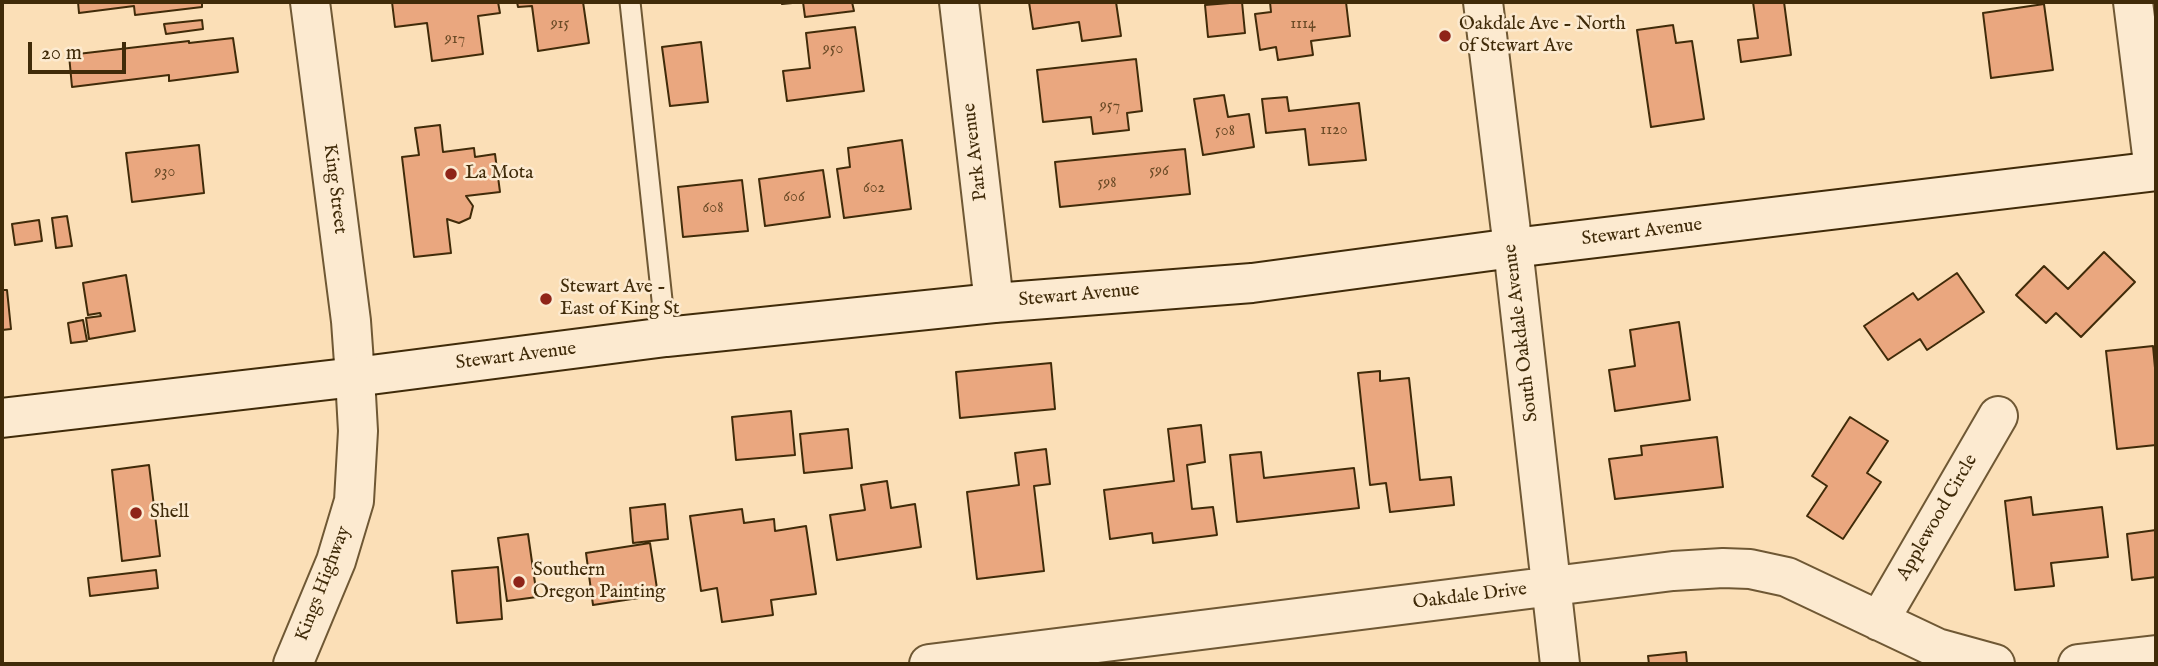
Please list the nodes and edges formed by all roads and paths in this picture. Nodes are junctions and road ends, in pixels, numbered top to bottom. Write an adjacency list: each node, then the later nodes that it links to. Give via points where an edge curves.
1 (310, 2): 10 (street, King Street)
2 (630, 2): 9 (lane)
3 (959, 2): 8 (street, Park Avenue)
4 (1483, 2): 7 (street, South Oakdale Avenue)
5 (2133, 2): 6 (street)
6 (2155, 171): 7 (street, Stewart Avenue)
7 (1513, 248): 8 (street, Stewart Avenue, via 1252,282); 13 (street, South Oakdale Avenue)
8 (994, 303): 9 (street, Stewart Avenue)
9 (666, 337): 10 (street, Stewart Avenue)
10 (355, 377): 12 (street, Stewart Avenue); 16 (street, Kings Highway, via 354,501 337,561)
11 (1998, 416): 14 (street, Applewood Circle)
12 (2, 418)
13 (1551, 587): 14 (street, Oakdale Drive, via 1672,571 1750,569 1787,577); 17 (street, Oakdale Drive); 18 (street, South Oakdale Avenue)
14 (1879, 621): 19 (street, Oakdale Drive, via 1937,648)
15 (2156, 655): 20 (street)
16 (293, 664)
17 (929, 664)
18 (1560, 664)
19 (1995, 664)
20 (2078, 664)

